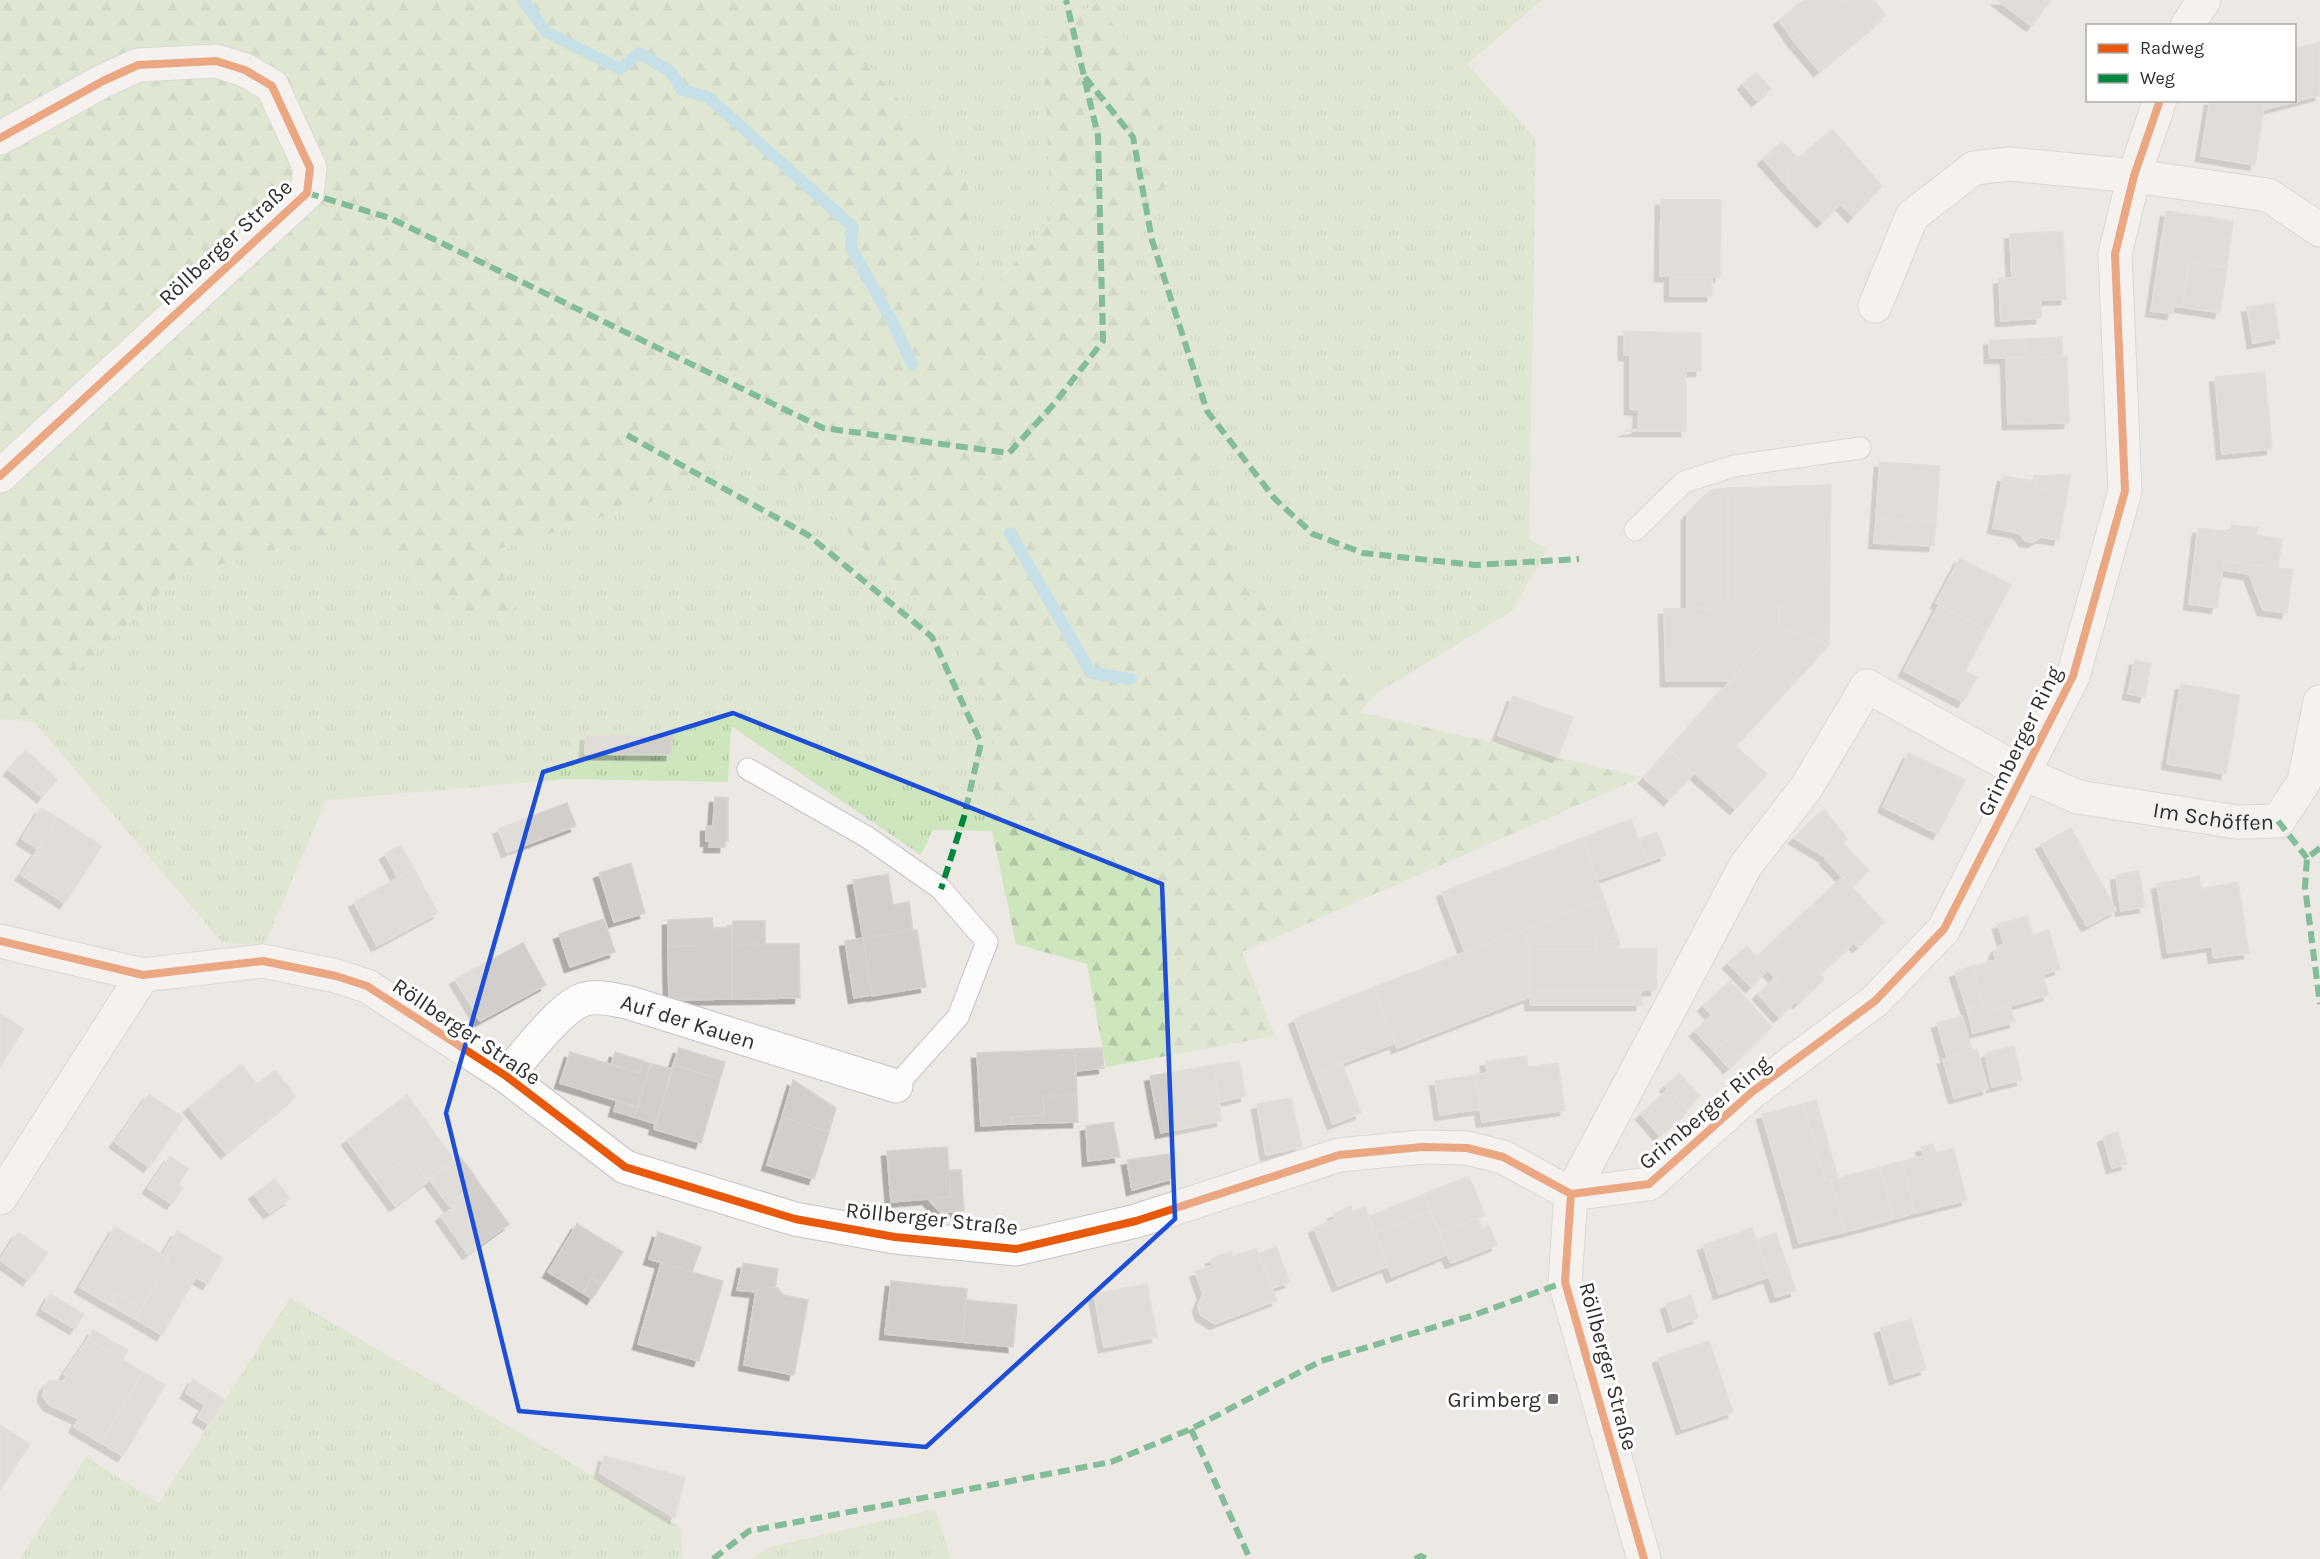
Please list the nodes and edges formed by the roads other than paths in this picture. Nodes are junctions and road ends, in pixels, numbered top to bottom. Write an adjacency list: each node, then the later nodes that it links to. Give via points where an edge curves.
1 (2204, 0): 2 (street)
2 (2188, 24)
3 (2159, 102): 5 (street, Grimberger Ring)
4 (0, 138): 9 (street, Röllberger Straße, via 138,65 216,61 245,70 272,86 310,168 307,193)
5 (2134, 176): 6 (street, via 2268,195); 7 (street, via 2010,164 1974,168 1912,216); 13 (street, Grimberger Ring, via 2115,254 2125,491 2073,676)
6 (2320, 230)
7 (1875, 306)
8 (1860, 448): 10 (lane, via 1734,466 1684,482)
9 (0, 477)
10 (1635, 530)
11 (2320, 702): 13 (street, Im Schöffen, via 2304,782 2278,822 2237,822 2078,796)
12 (747, 769): 17 (lane, via 867,837 941,889 987,942 958,1017)
13 (2025, 774): 18 (street, Grimberger Ring, via 1944,929 1875,1001 1752,1092 1649,1184); 18 (street, Grimberger Ring, via 1867,686 1806,788 1746,865)
14 (0, 941): 15 (street, Röllberger Straße)
15 (143, 975): 16 (street, Röllberger Straße, via 263,961 336,976 367,986); 19 (street)
16 (506, 1076): 17 (street, Auf der Kauen, via 558,1016 584,999 596,998 627,1002); 18 (street, Röllberger Straße, via 625,1167 795,1219 895,1237 1016,1249 1136,1221 1339,1155 1422,1148 1467,1148 1503,1157)
17 (896, 1086)
18 (1570, 1194): 20 (street, Röllberger Straße, via 1565,1282)
19 (0, 1198)
20 (1644, 1559)

